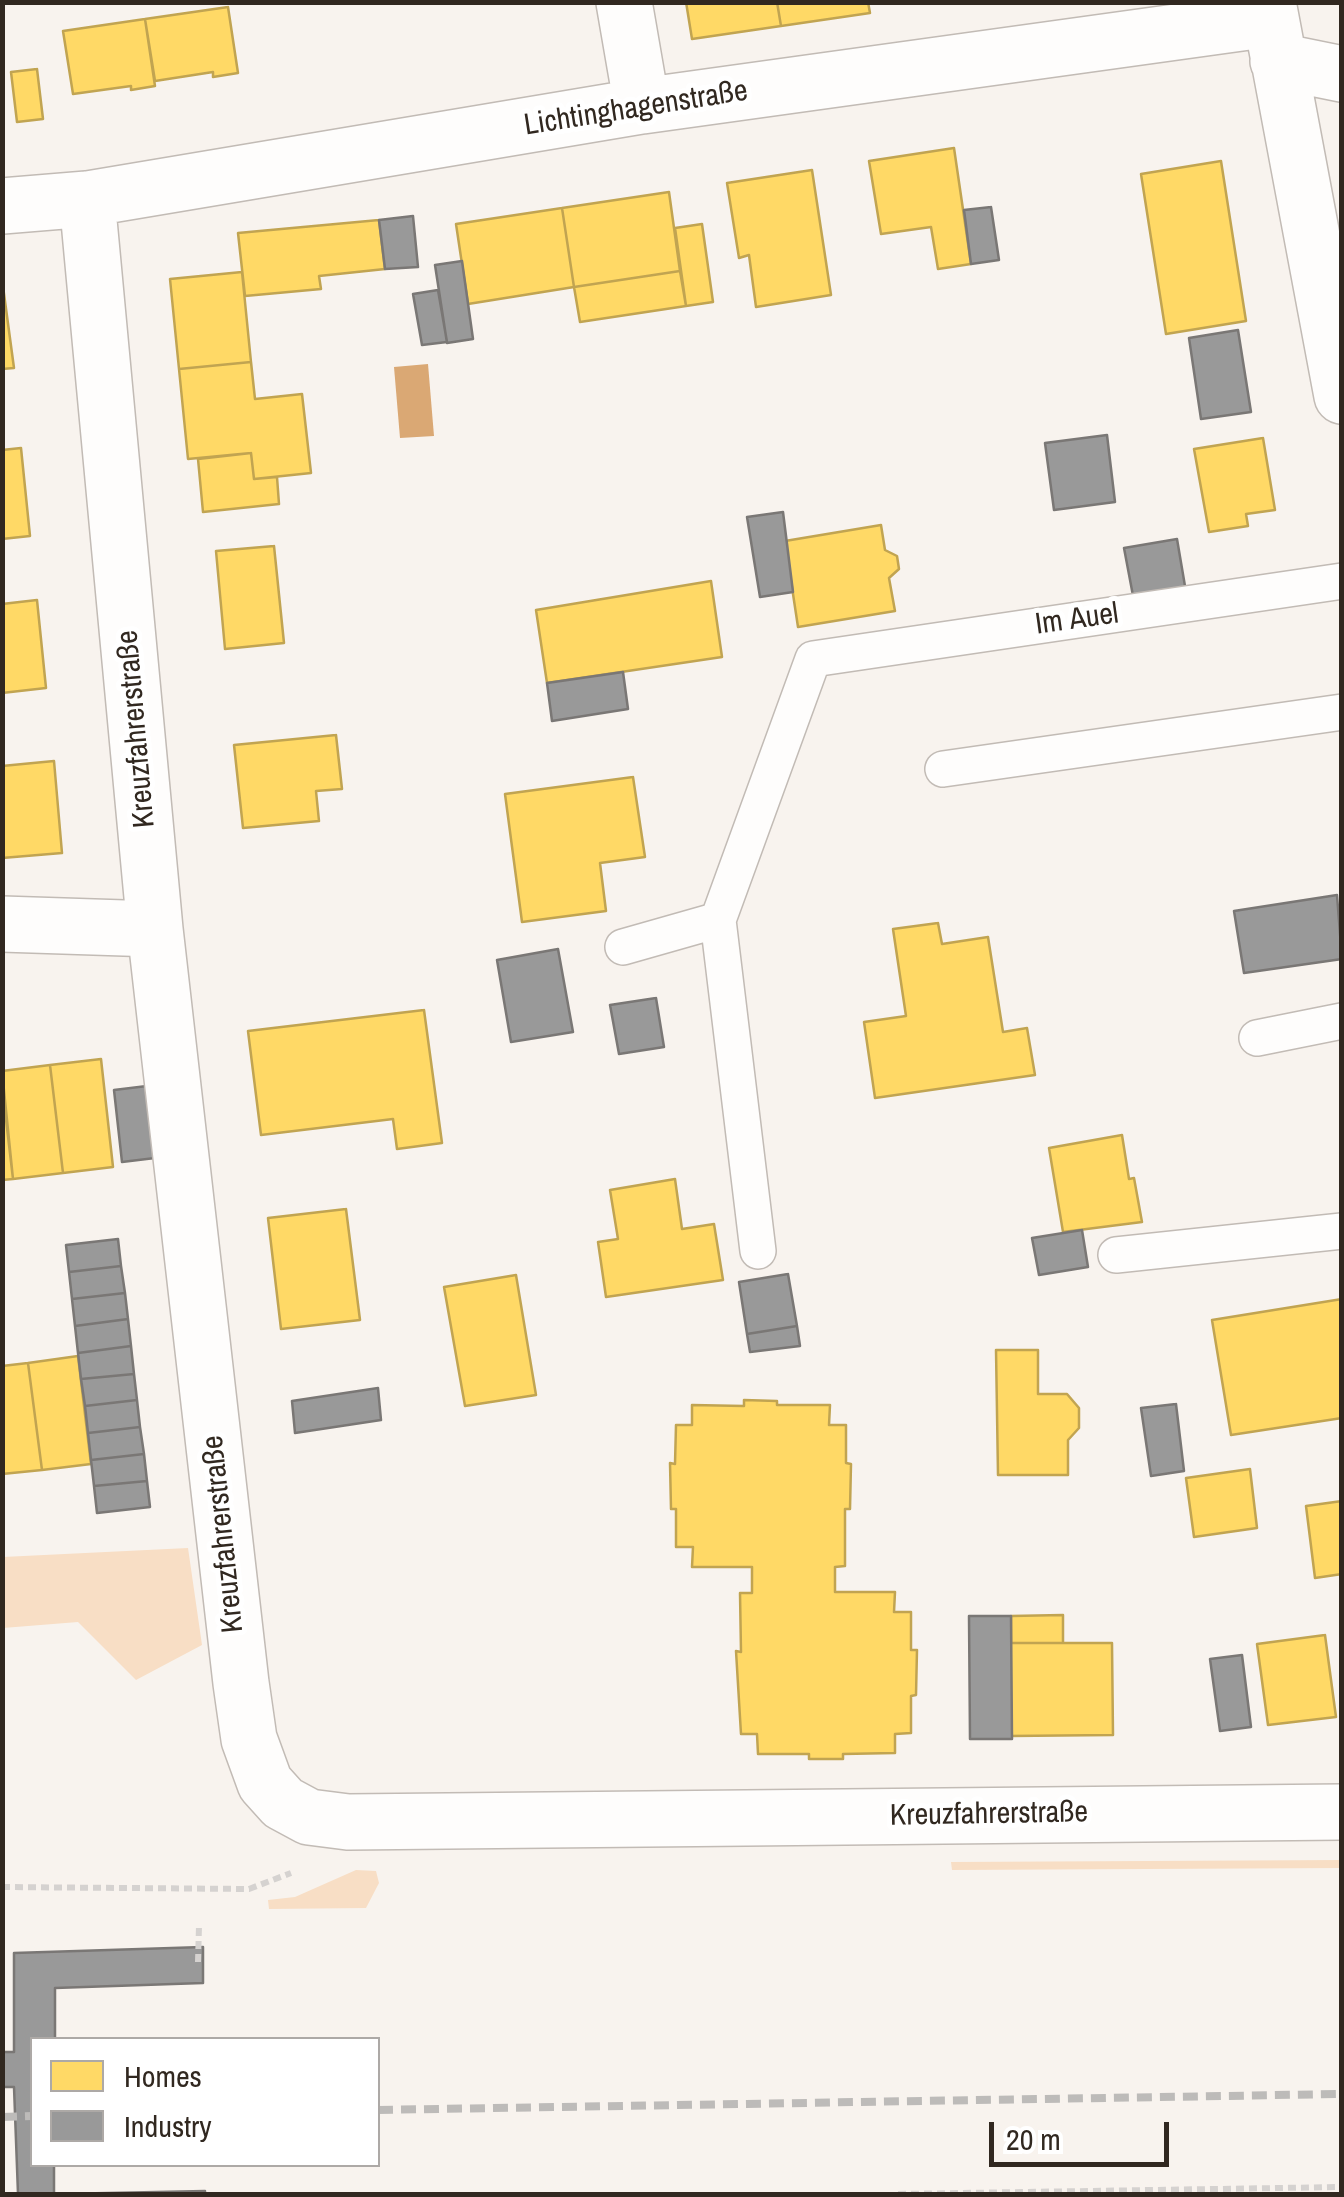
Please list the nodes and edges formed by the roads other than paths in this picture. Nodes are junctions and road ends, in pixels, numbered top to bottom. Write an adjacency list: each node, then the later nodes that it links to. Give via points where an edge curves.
1 (624, 2): 4 (street)
2 (1272, 28): 3 (street, Lichtinghagenstraße); 4 (street, Lichtinghagenstraße); 7 (street)
3 (1342, 74)
4 (642, 106): 5 (street, Lichtinghagenstraße)
5 (87, 199): 6 (street, Lichtinghagenstraße); 13 (street, Kreuzfahrerstraße)
6 (2, 206)
7 (1342, 396)
8 (1342, 581): 11 (lane, Im Auel, via 813,659)
9 (1342, 712): 10 (lane)
10 (942, 770)
11 (718, 920): 14 (lane); 18 (lane)
12 (2, 924): 13 (street)
13 (155, 929): 20 (street, Kreuzfahrerstraße, via 249,1739 265,1783 282,1802 309,1816 392,1823)
14 (623, 947)
15 (1342, 1021): 16 (lane)
16 (1256, 1038)
17 (1342, 1231): 19 (lane)
18 (758, 1251)
19 (1116, 1255)
20 (1342, 1812)

